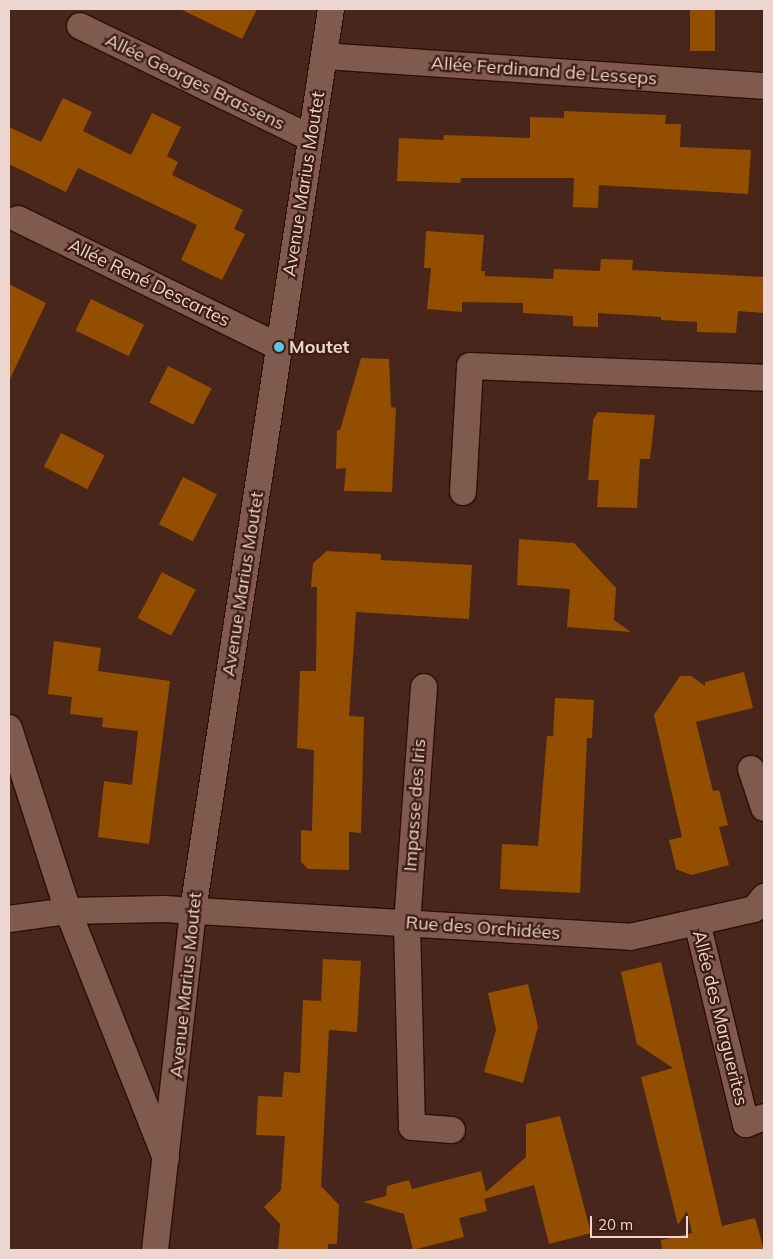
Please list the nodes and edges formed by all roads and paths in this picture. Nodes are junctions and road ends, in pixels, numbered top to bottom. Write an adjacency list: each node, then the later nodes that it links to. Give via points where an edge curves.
1 (331, 9): 3 (street, Avenue Marius Moutet)
2 (80, 26): 5 (street, Allée Georges Brassens)
3 (324, 56): 4 (street, Allée Ferdinand de Lesseps); 5 (street, Avenue Marius Moutet)
4 (764, 86)
5 (311, 138): 7 (street, Avenue Marius Moutet)
6 (18, 219): 7 (street, Allée René Descartes)
7 (280, 347): 15 (street, Avenue Marius Moutet)
8 (764, 378): 9 (street, via 470,366)
9 (463, 492)
10 (424, 686): 19 (street, Impasse des Iris)
11 (9, 728): 16 (street)
12 (751, 769): 13 (street)
13 (764, 808)
14 (764, 897): 18 (street, Rue des Orchidées, via 754,909)
15 (193, 910): 16 (street, Rue des Orchidées); 19 (street, Rue des Orchidées); 22 (street, Avenue Marius Moutet)
16 (68, 911): 17 (street, Rue des Orchidées); 22 (street)
17 (9, 919)
18 (696, 922): 19 (street, Rue des Orchidées, via 630,937); 20 (street, Allée des Marguerites, via 746,1124)
19 (407, 923): 21 (street, Impasse des Iris, via 412,1127)
20 (764, 1117)
21 (452, 1130)
22 (167, 1161): 23 (street, Avenue Marius Moutet)
23 (155, 1250)

